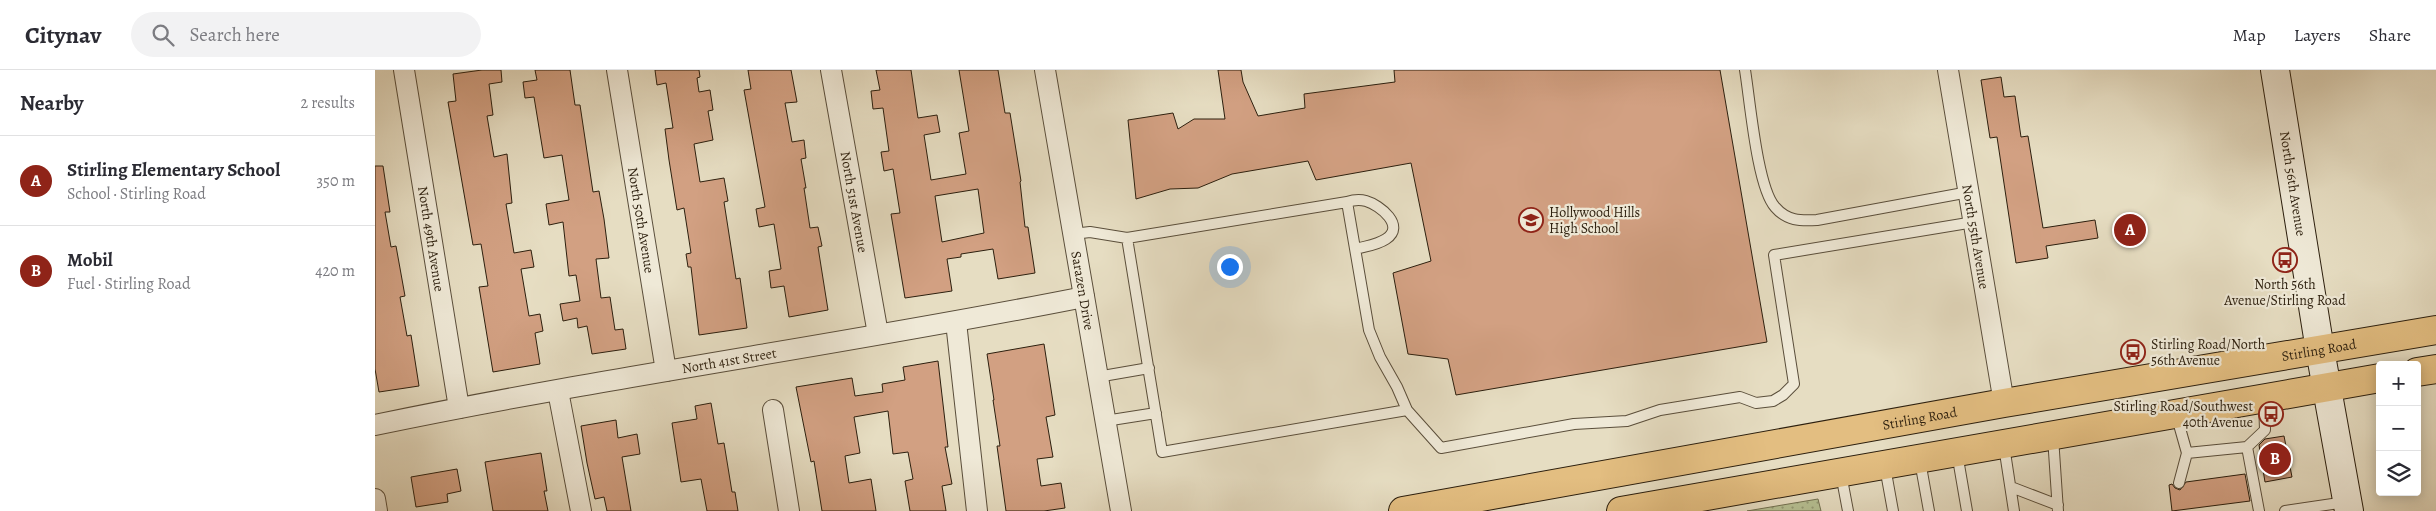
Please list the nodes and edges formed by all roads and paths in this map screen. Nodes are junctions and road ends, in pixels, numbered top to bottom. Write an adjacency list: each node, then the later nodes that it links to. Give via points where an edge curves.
1 (404, 70): 29 (street, North 49th Avenue)
2 (617, 70): 21 (street, North 50th Avenue)
3 (831, 70): 17 (street, North 51st Avenue)
4 (1045, 70): 11 (street, Sarazen Drive)
5 (1745, 70): 8 (lane, via 1763,180 1769,200 1781,214 1800,221 1817,220)
6 (1948, 70): 8 (street, North 55th Avenue)
7 (2275, 70): 18 (street, North 56th Avenue)
8 (1969, 192): 10 (street, North 55th Avenue)
9 (1347, 202): 12 (lane); 13 (lane); 13 (lane, via 1367,201 1387,211 1392,221 1388,239)
10 (1973, 222): 28 (street, North 55th Avenue); 31 (lane, via 1774,255 1794,384 1773,401 1756,403 1740,397 1660,410 1627,421 1574,424 1441,448)
11 (1073, 234): 12 (lane, via 1104,233); 14 (street, Sarazen Drive)
12 (1127, 238): 19 (lane)
13 (1356, 249): 31 (lane, via 1369,330)
14 (1084, 297): 15 (street, North 41st Street); 23 (street, Sarazen Drive)
15 (956, 322): 17 (street, North 41st Street); 52 (street)
16 (2436, 330): 18 (main road, Stirling Road)
17 (878, 334): 21 (street, North 41st Street)
18 (2320, 350): 25 (street, North 56th Avenue); 28 (main road, Stirling Road)
19 (1149, 368): 23 (lane); 32 (lane)
20 (2436, 369): 22 (main road)
21 (666, 371): 26 (street, North 41st Street)
22 (2421, 371)
23 (1097, 377): 34 (street, Sarazen Drive)
24 (2376, 379): 25 (main road)
25 (2326, 387): 27 (main road); 47 (street, North 56th Avenue)
26 (558, 391): 29 (street, North 41st Street); 50 (street)
27 (2264, 398): 33 (main road); 38 (lane, via 2265,430)
28 (2004, 403): 39 (main road, via 1994,421); 54 (main road, Stirling Road)
29 (459, 408): 35 (street, North 41st Street)
30 (773, 410): 51 (street)
31 (1407, 410): 32 (lane, via 1162,452)
32 (1156, 413): 34 (lane)
33 (2176, 414): 36 (main road); 40 (lane)
34 (1105, 421): 53 (street, Sarazen Drive)
35 (375, 425)
36 (2053, 436): 37 (main road); 48 (lane)
37 (2004, 445): 39 (main road); 45 (lane)
38 (2247, 446): 40 (lane); 61 (lane)
39 (1957, 453): 41 (main road); 59 (lane)
40 (2187, 453): 44 (lane)
41 (1920, 460): 42 (main road); 58 (lane)
42 (1885, 466): 43 (main road); 57 (lane)
43 (1841, 473): 55 (main road); 56 (lane)
44 (2179, 483)
45 (2011, 487): 48 (lane); 60 (lane)
46 (375, 499): 49 (street)
47 (2348, 507): 62 (lane)
48 (2058, 508)
49 (377, 511)
50 (581, 511)
51 (789, 511)
52 (977, 511)
53 (1121, 511)
54 (1403, 511)
55 (1621, 511)
56 (1848, 511)
57 (1893, 511)
58 (1929, 511)
59 (1967, 511)
60 (2014, 511)
61 (2259, 511)
62 (2285, 511)

